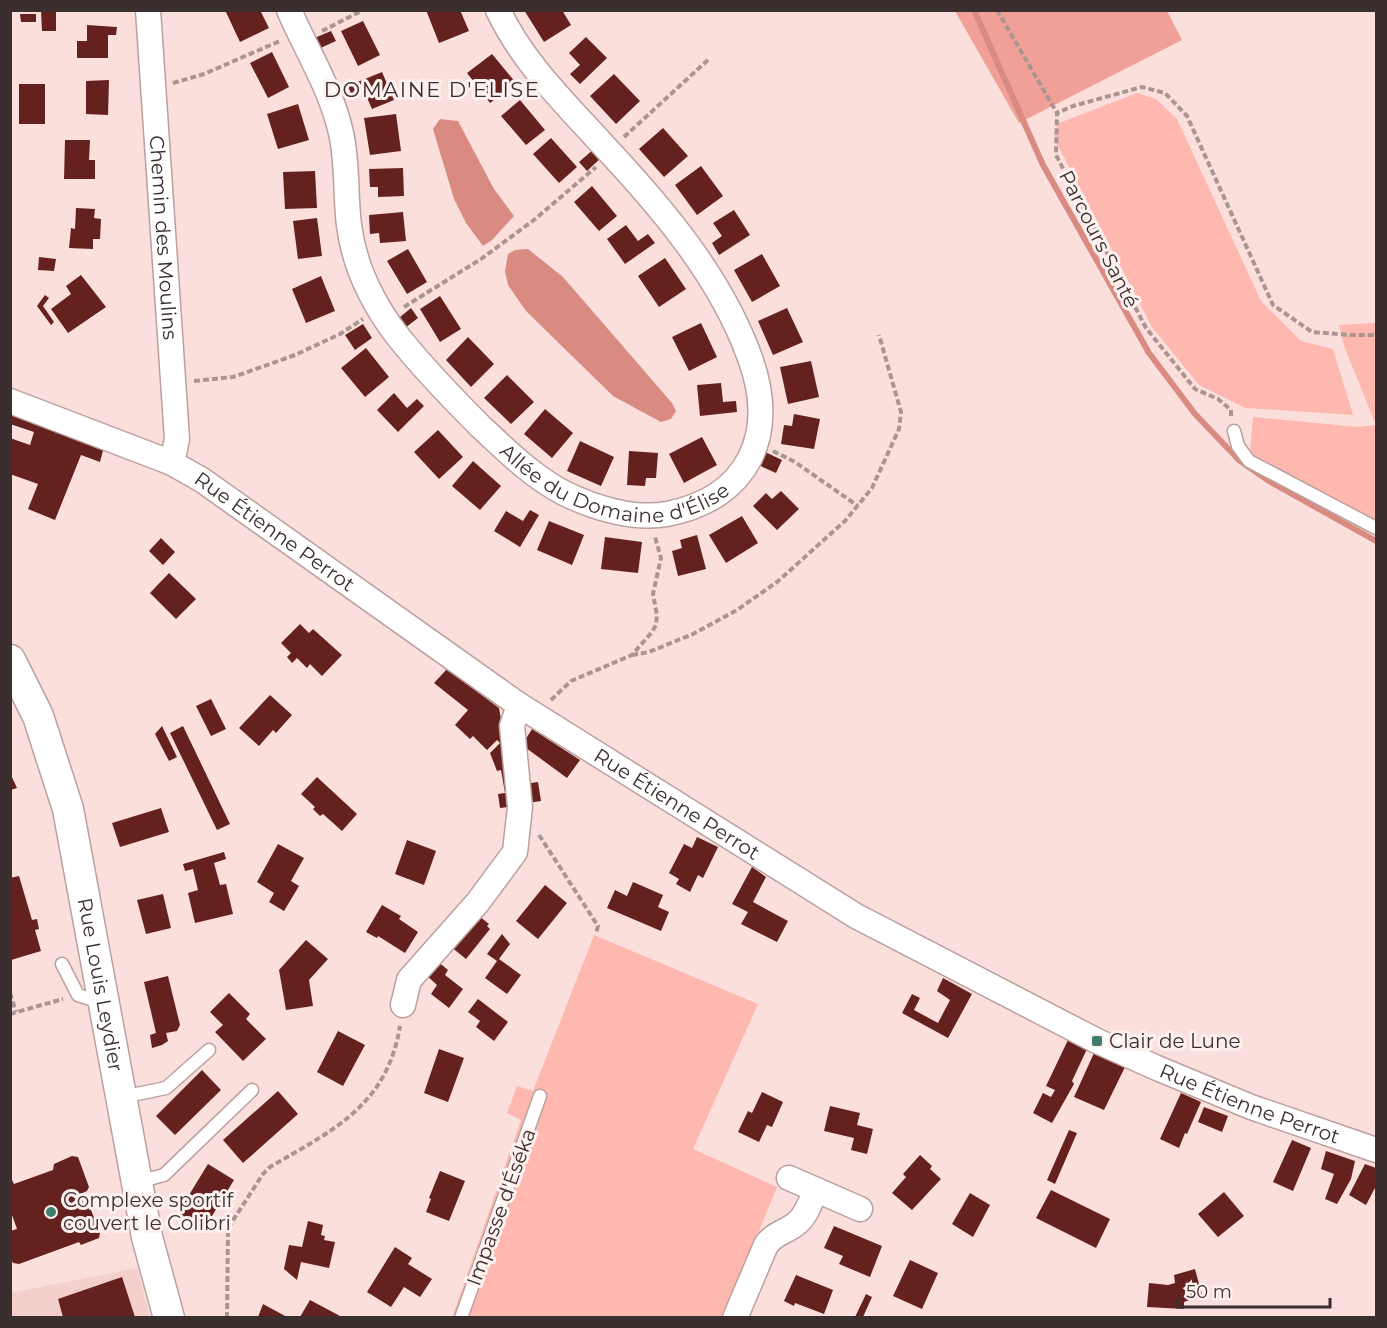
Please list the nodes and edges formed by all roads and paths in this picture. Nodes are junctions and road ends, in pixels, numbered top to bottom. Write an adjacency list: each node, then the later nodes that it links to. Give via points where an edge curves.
1 (148, 10): 8 (street, Chemin des Moulins)
2 (289, 10): 6 (street, Allée du Domaine d'Élise)
3 (363, 10): 6 (path)
4 (498, 10): 10 (street, Allée du Domaine d'Élise, via 515,43 535,69)
5 (997, 10): 9 (path)
6 (301, 37): 8 (path, via 290,37 204,74); 11 (street, Allée du Domaine d'Élise, via 334,105 346,157 352,247)
7 (709, 59): 10 (path)
8 (154, 84): 14 (street, Chemin des Moulins)
9 (1057, 113): 12 (path, via 1142,87 1165,93 1187,116 1273,305 1312,332); 16 (path, Parcours Santé, via 1056,155 1146,328 1195,389 1231,410)
10 (610, 152): 11 (path, via 534,220 481,259 400,309); 17 (street, Allée du Domaine d'Élise, via 659,207 728,309 751,359 761,403)
11 (380, 312): 14 (path, via 318,345 249,372); 20 (street, Allée du Domaine d'Élise, via 451,397 546,483 587,503)
12 (1377, 334)
13 (879, 335): 19 (path, via 901,412 899,429 872,488)
14 (172, 384): 18 (street, Chemin des Moulins, via 177,439)
15 (10, 401): 18 (street, Rue Étienne Perrot)
16 (1234, 431): 21 (lane, via 1238,446 1249,460)
17 (755, 446): 19 (path, via 795,462); 20 (street, Allée du Domaine d'Élise, via 741,475 728,486 699,504)
18 (172, 463): 24 (street, Rue Étienne Perrot, via 234,501)
19 (858, 506): 22 (path, via 777,582 737,610 693,634)
20 (650, 515): 22 (path, via 661,558 653,594 656,625)
21 (1377, 528)
22 (632, 655): 24 (path, via 571,681)
23 (10, 660): 29 (street, Rue Louis Leydier, via 38,716 68,809)
24 (527, 710): 25 (street, via 512,726); 37 (street, Rue Étienne Perrot, via 856,916 939,960 1157,1068 1251,1107)
25 (519, 822): 26 (path, via 536,831 598,926); 30 (street, via 515,852 478,902 409,980)
26 (596, 933)
27 (62, 964): 29 (lane)
28 (10, 993): 31 (path)
29 (91, 999): 31 (path); 35 (street, Rue Louis Leydier)
30 (403, 1005): 43 (path, via 394,1049 381,1083 344,1121 270,1167 228,1228)
31 (16, 1012): 32 (path)
32 (10, 1014)
33 (209, 1050): 35 (lane, via 166,1088)
34 (252, 1090): 39 (lane, via 164,1175)
35 (122, 1096): 39 (street, Rue Louis Leydier)
36 (540, 1096): 44 (lane, Impasse d'Éséka)
37 (1377, 1150)
38 (789, 1178): 40 (street)
39 (137, 1182): 42 (street, Rue Louis Leydier)
40 (816, 1190): 41 (street); 45 (street, via 802,1219 771,1237)
41 (860, 1209)
42 (169, 1317)
43 (227, 1317)
44 (461, 1317)
45 (735, 1317)

